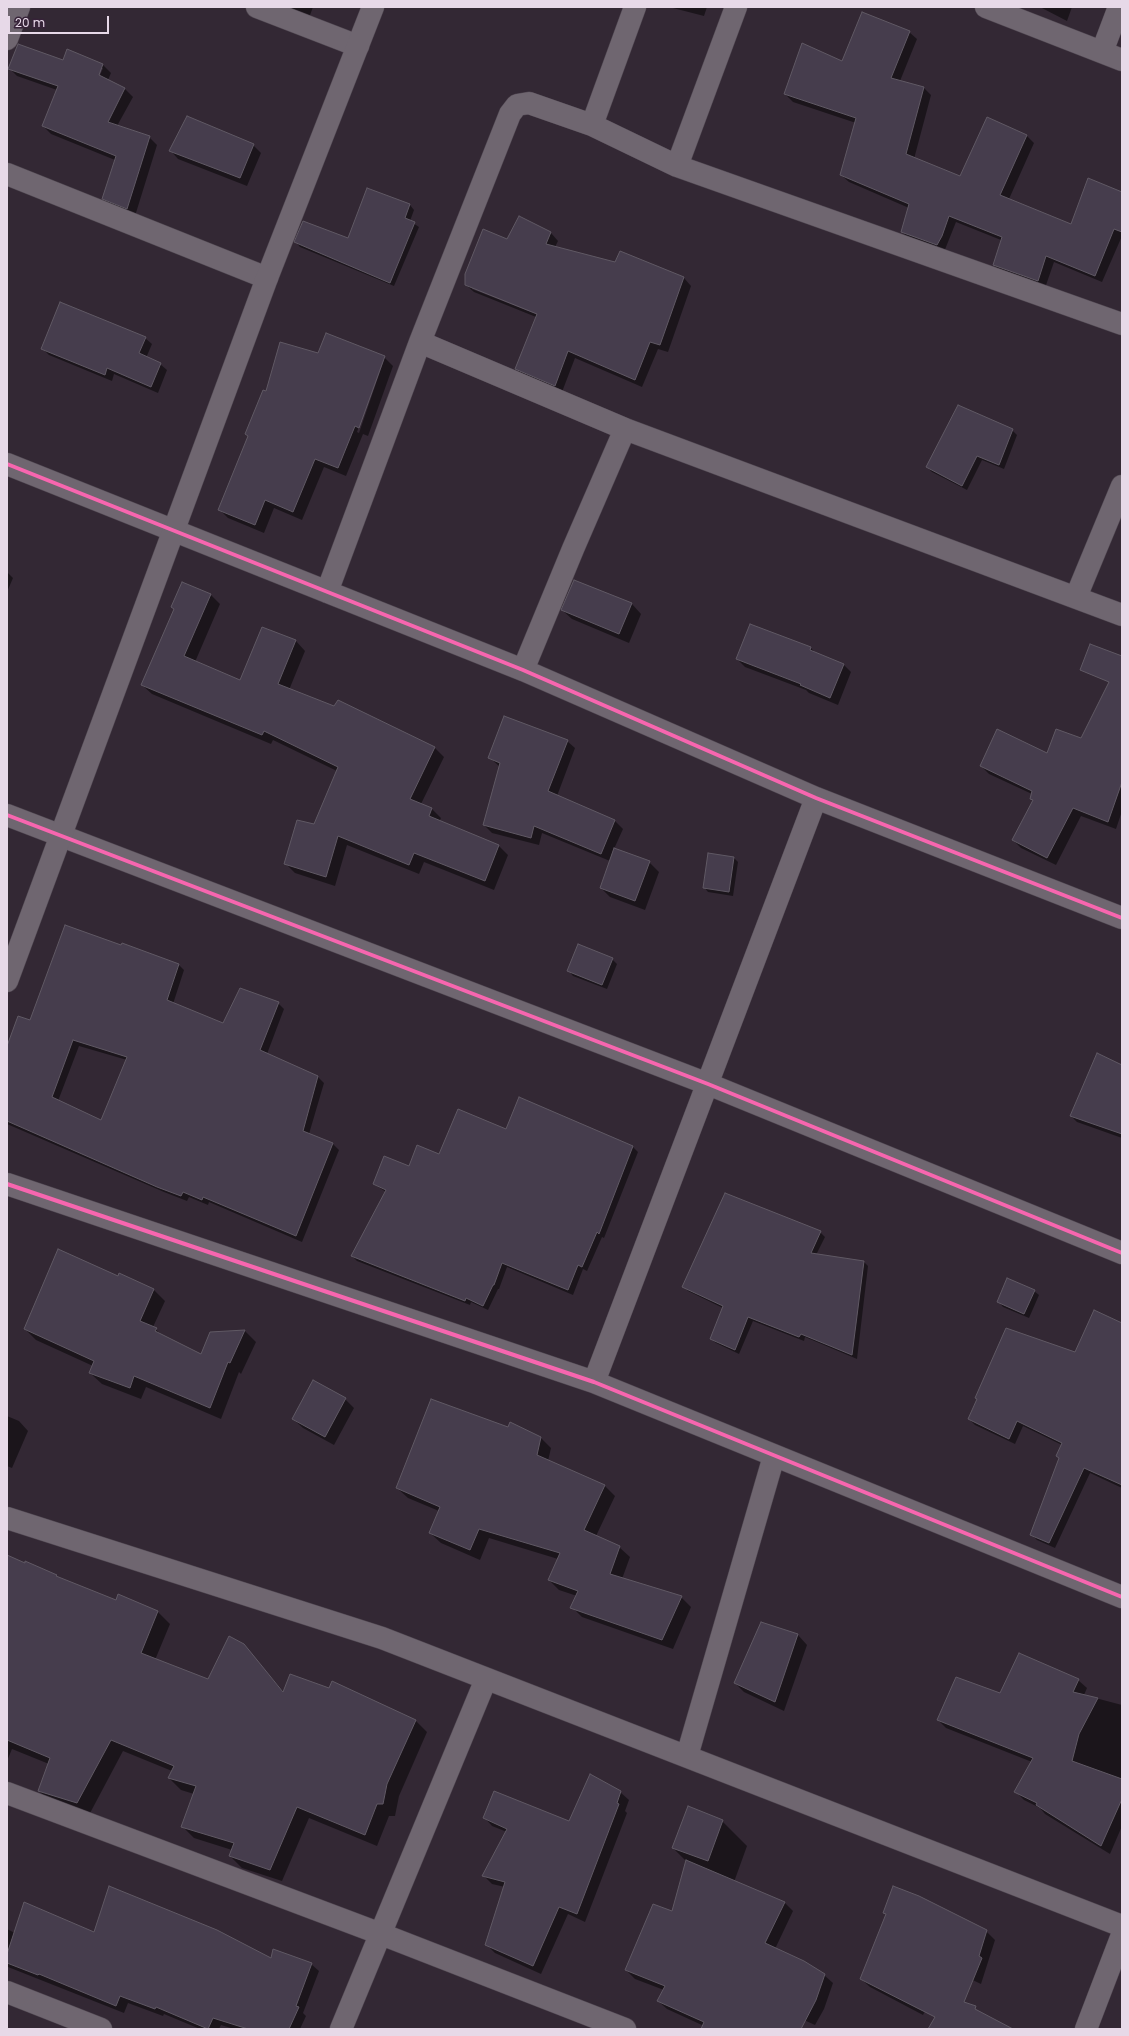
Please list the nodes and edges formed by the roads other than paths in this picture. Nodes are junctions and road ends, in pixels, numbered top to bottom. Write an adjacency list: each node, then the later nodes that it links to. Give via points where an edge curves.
1 (19, 7): 8 (street)
2 (257, 7): 9 (street)
3 (374, 7): 9 (street)
4 (635, 7): 12 (street)
5 (736, 7): 13 (street)
6 (986, 7): 10 (street)
7 (1119, 7): 10 (street)
8 (7, 39)
9 (358, 46): 15 (street)
10 (1102, 52): 11 (street)
11 (1122, 60)
12 (592, 125): 13 (street); 17 (street, via 529,103 517,105 510,114)
13 (677, 166): 16 (street)
14 (7, 174): 15 (street)
15 (267, 278): 21 (street)
16 (1122, 324)
17 (420, 342): 18 (street); 22 (street)
18 (625, 429): 23 (street); 25 (street)
19 (7, 464): 21 (street)
20 (1122, 486): 23 (street)
21 (174, 530): 22 (street); 28 (street)
22 (327, 592): 25 (street)
23 (1076, 597): 24 (street)
24 (1122, 615)
25 (524, 670): 26 (street)
26 (816, 798): 29 (street); 31 (street)
27 (7, 814): 28 (street)
28 (60, 835): 30 (street); 31 (street)
29 (1122, 918)
30 (7, 981)
31 (708, 1084): 33 (street); 34 (street)
32 (7, 1184): 34 (street)
33 (1122, 1253)
34 (594, 1382): 35 (street)
35 (774, 1456): 37 (street); 39 (street)
36 (7, 1518): 38 (street, via 382,1638)
37 (1122, 1597)
38 (486, 1679): 39 (street); 42 (street)
39 (687, 1756): 41 (street)
40 (7, 1793): 42 (street)
41 (1122, 1926)
42 (381, 1934): 46 (street); 47 (street)
43 (1122, 1935): 48 (street)
44 (7, 1992): 45 (street)
45 (100, 2029)
46 (341, 2029)
47 (625, 2029)
48 (1086, 2029)

